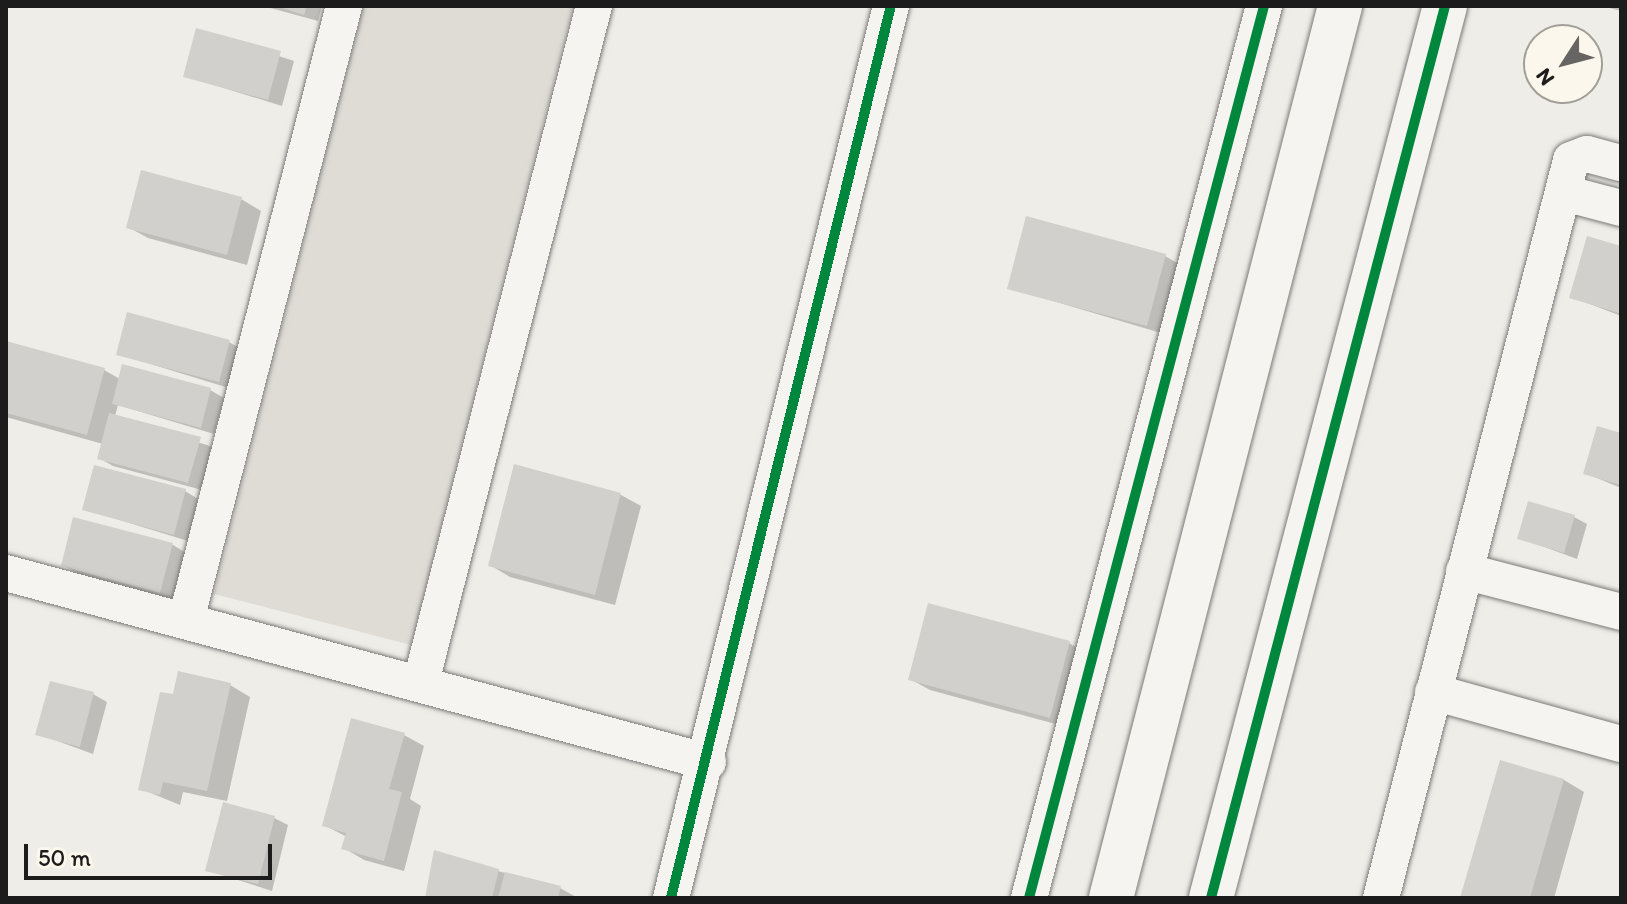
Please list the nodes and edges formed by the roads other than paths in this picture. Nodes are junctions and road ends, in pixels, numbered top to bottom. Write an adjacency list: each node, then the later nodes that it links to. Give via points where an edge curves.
1 (344, 6): 13 (street)
2 (594, 6): 14 (street)
3 (891, 6): 17 (street)
4 (1264, 6): 19 (street)
5 (1340, 6): 20 (street)
6 (1445, 6): 21 (street)
7 (1621, 163): 8 (street, via 1571,160)
8 (1564, 193): 9 (street); 10 (street)
9 (1621, 208)
10 (1464, 571): 12 (street); 15 (street)
11 (6, 573): 13 (street)
12 (1621, 612)
13 (186, 620): 14 (street)
14 (421, 682): 17 (street)
15 (1433, 692): 16 (street); 22 (street)
16 (1621, 744)
17 (708, 762): 18 (street)
18 (671, 898)
19 (1029, 898)
20 (1111, 898)
21 (1211, 898)
22 (1381, 898)

